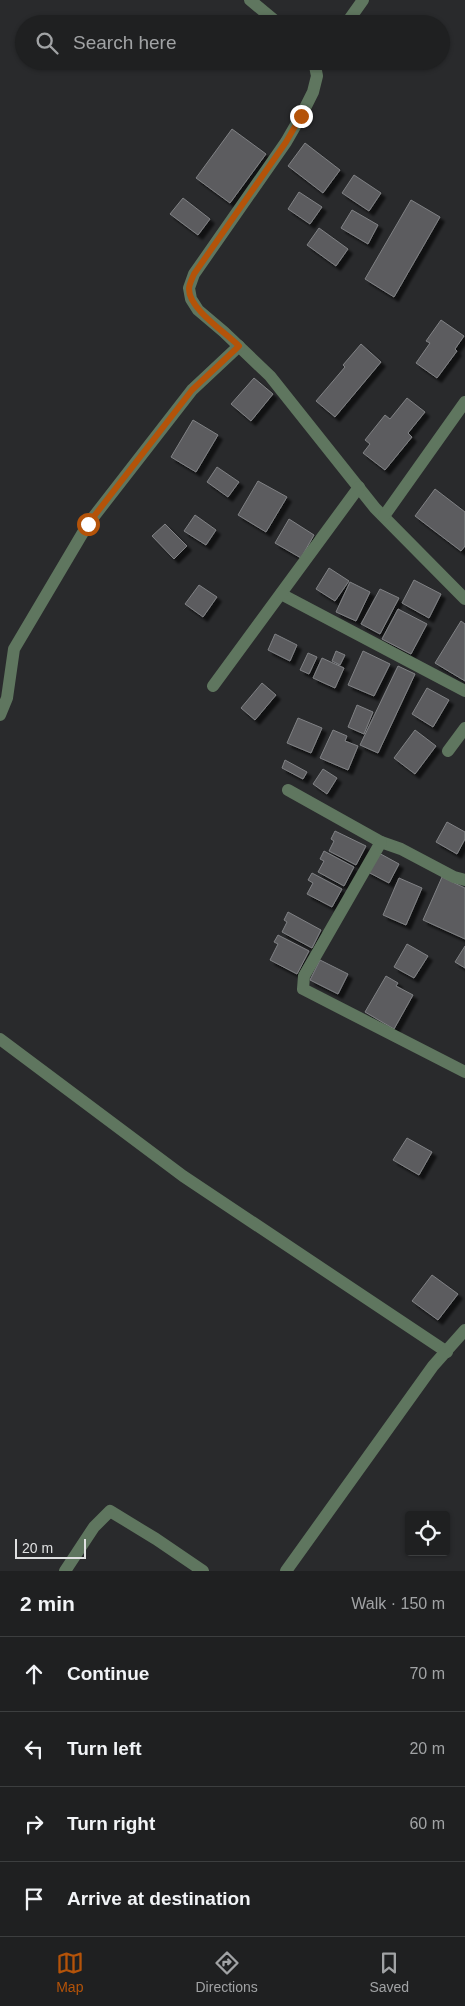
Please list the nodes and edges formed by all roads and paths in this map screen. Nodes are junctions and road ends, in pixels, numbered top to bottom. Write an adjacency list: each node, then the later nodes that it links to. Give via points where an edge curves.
1 (250, 0): 3 (street)
2 (363, 0): 4 (street)
3 (268, 15)
4 (352, 15)
5 (317, 70): 6 (street, via 313,92 286,142 194,274 189,288 198,310)
6 (239, 346): 8 (street, via 270,376); 14 (street, via 192,390 88,524 14,649 7,698)
7 (465, 402): 9 (street)
8 (359, 487): 9 (street); 10 (street)
9 (384, 516): 11 (street)
10 (281, 594): 12 (street); 13 (street)
11 (465, 599)
12 (213, 686)
13 (465, 691)
14 (0, 715)
15 (465, 728): 16 (street)
16 (448, 751)
17 (288, 790): 18 (street)
18 (381, 842): 19 (street); 21 (street, via 304,976 303,989)
19 (465, 880)
20 (0, 1039): 23 (street, via 184,1176)
21 (465, 1072)
22 (465, 1330): 23 (street)
23 (446, 1352): 26 (street)
24 (65, 1571): 25 (street, via 94,1527 110,1511)
25 (203, 1571)
26 (286, 1571)

